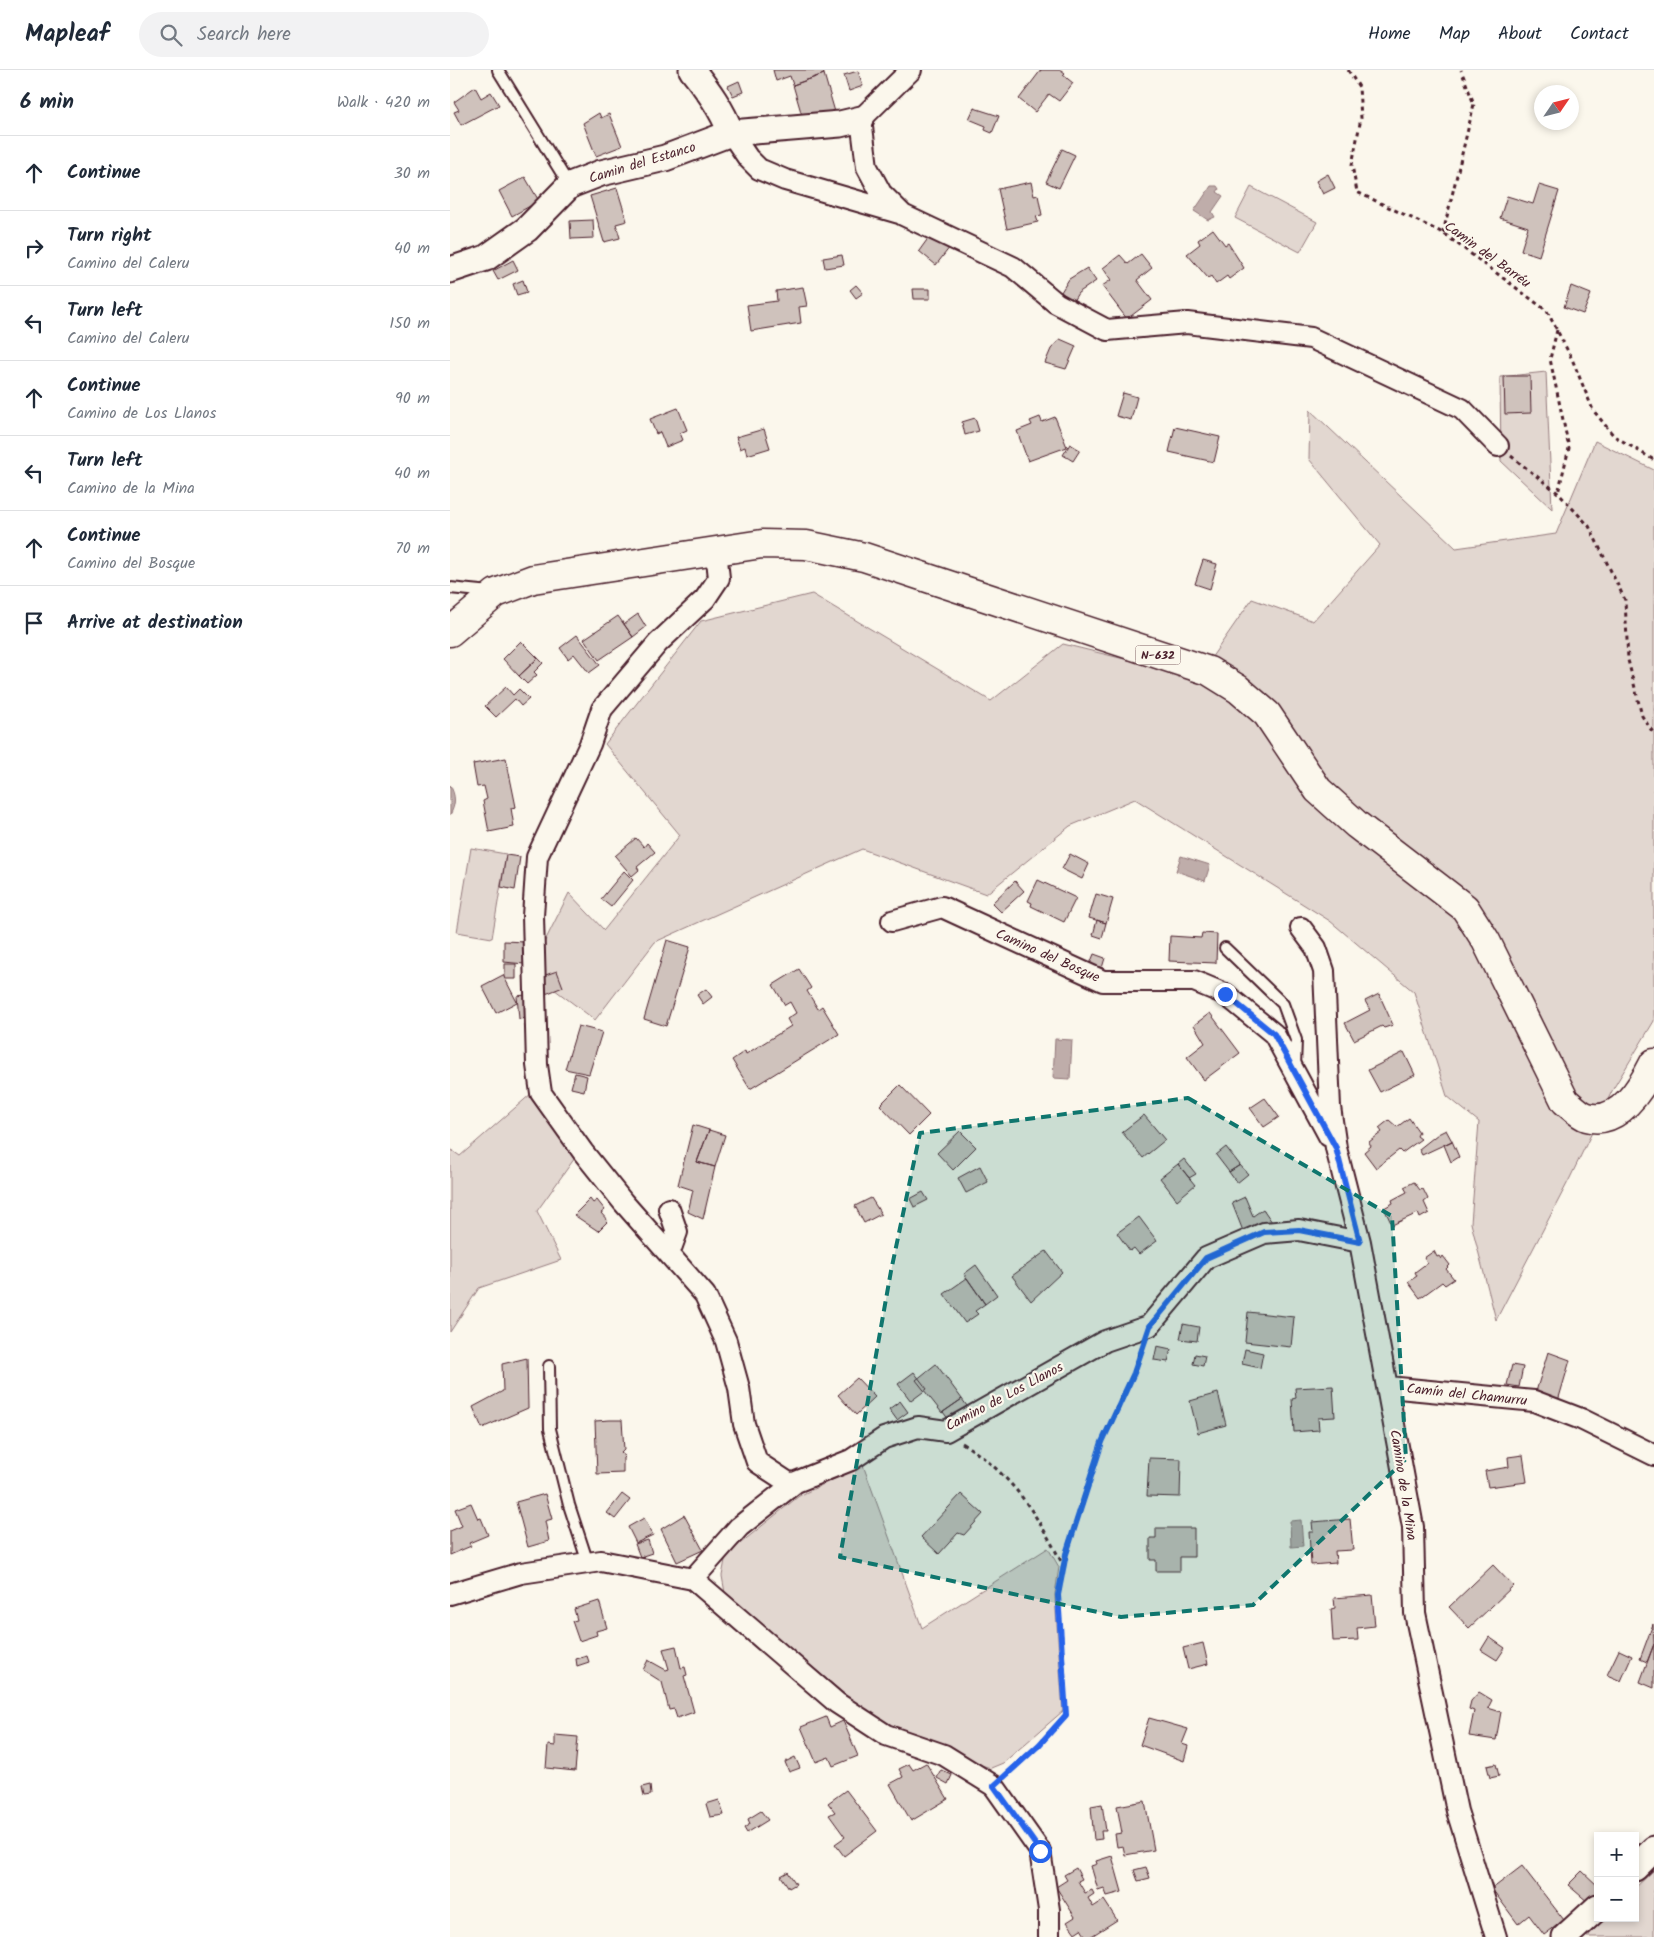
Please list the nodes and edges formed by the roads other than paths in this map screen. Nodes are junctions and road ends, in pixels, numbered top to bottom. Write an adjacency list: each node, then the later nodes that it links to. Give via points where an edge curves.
1 (498, 70): 6 (lane)
2 (692, 70): 5 (street, via 713,97)
3 (911, 70): 4 (street)
4 (861, 119): 5 (street, Camin del Estanco, via 840,124); 7 (street, via 867,167 881,193)
5 (730, 133): 6 (street, Camin del Estanco, via 665,158 601,173); 7 (street, via 759,169 785,180)
6 (570, 185): 8 (street, Camin del Estanco, via 527,229 486,258)
7 (903, 215): 9 (street, via 1013,267 1056,303 1108,330 1187,323 1311,338 1462,409)
8 (450, 270)
9 (1498, 446)
10 (716, 551): 12 (highway, N-632, via 533,579); 17 (highway, N-632, via 762,544 806,545 864,557 1209,671 1238,689 1267,714 1318,790 1357,825 1465,908 1486,941 1565,1101 1586,1117 1610,1117 1629,1101); 22 (street, via 719,578 705,599 658,643 602,709 590,744 537,858 534,896 537,1065 541,1093 583,1152)
11 (450, 588): 12 (lane)
12 (496, 593): 13 (highway, N-632)
13 (450, 632)
14 (892, 921): 18 (street, Camino del Bosque, via 942,907 1103,981 1194,980 1225,994 1274,1034)
15 (1301, 928): 19 (street, via 1316,948 1324,971 1330,1107)
16 (1225, 948): 18 (lane, via 1283,1004 1296,1040)
17 (1654, 1063)
18 (1295, 1073): 19 (street, Camino del Bosque)
19 (1336, 1148): 21 (street, Camino de la Mina)
20 (669, 1209): 22 (street, via 677,1232)
21 (1360, 1242): 24 (street, Camino de la Mina); 26 (street, Camino de Los Llanos, via 1299,1230 1264,1232 1206,1258 1150,1326 1104,1341 946,1431 918,1427 884,1438 852,1460)
22 (669, 1254): 26 (street, via 705,1295 726,1341 739,1388 744,1424 756,1462)
23 (549, 1366): 27 (lane, via 550,1429)
24 (1388, 1386): 25 (street, Camín del Chamurru, via 1534,1401 1581,1419); 34 (street, Camino de la Mina, via 1413,1528 1414,1613 1457,1811)
25 (1654, 1455)
26 (792, 1485): 28 (street, Camino de Los Llanos, via 740,1527)
27 (588, 1563): 28 (street, via 601,1561); 29 (street, via 521,1573)
28 (693, 1579): 33 (street, via 837,1704 886,1735 944,1755 994,1786 1040,1851 1050,1910)
29 (450, 1594)
30 (1654, 1849): 31 (street)
31 (1639, 1864)
32 (1594, 1911): 35 (street)
33 (1049, 1937)
34 (1496, 1937)
35 (1565, 1937)

